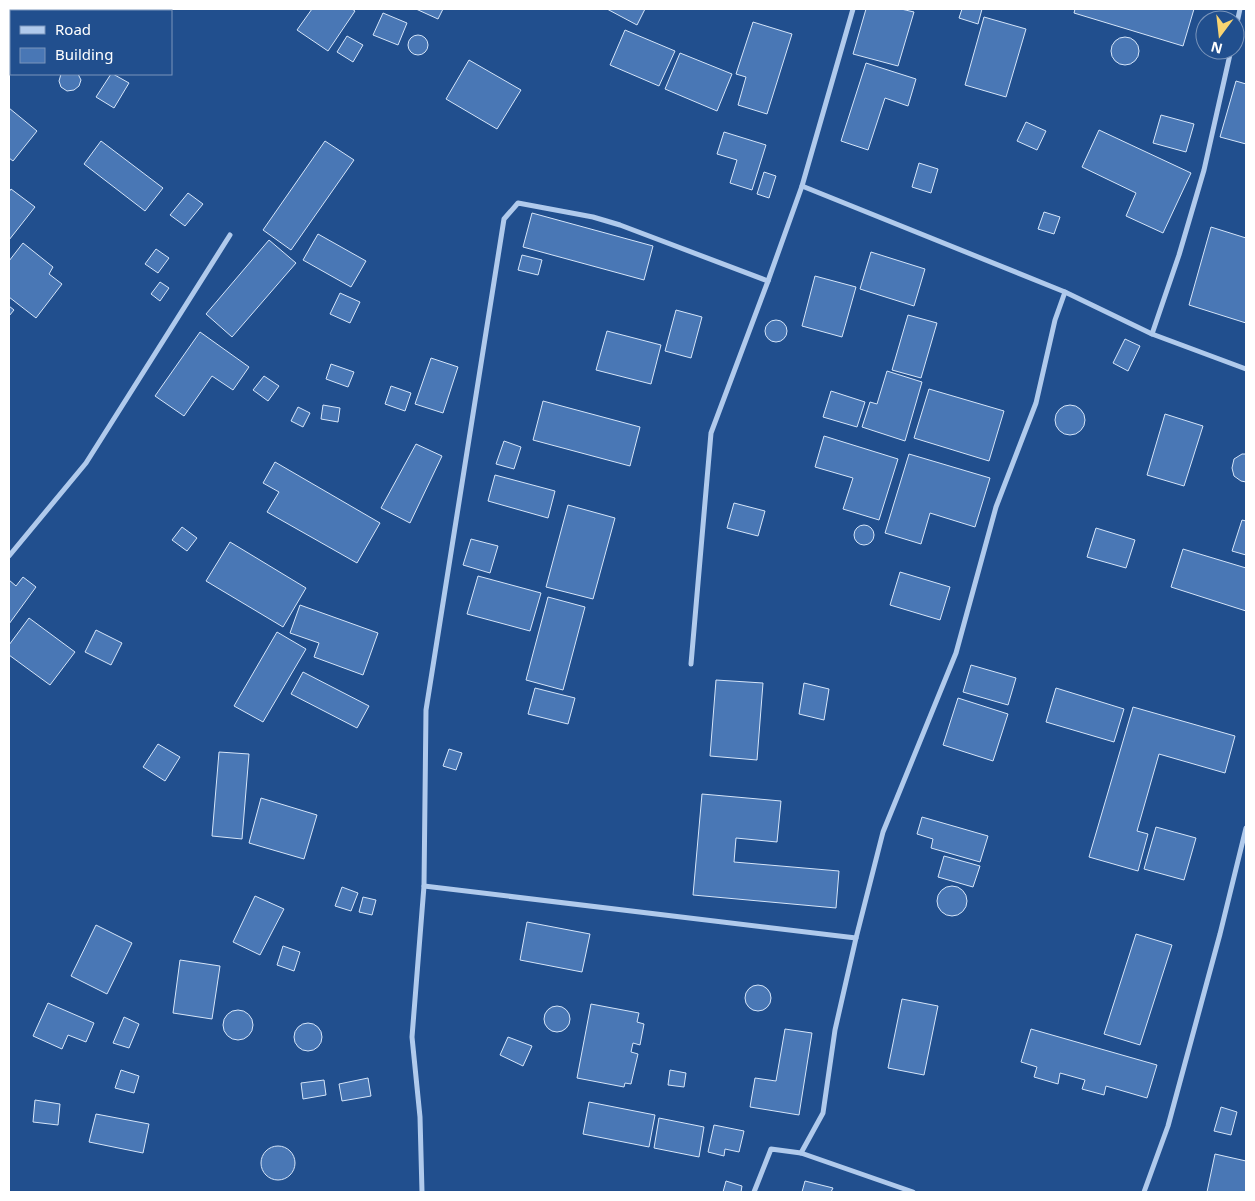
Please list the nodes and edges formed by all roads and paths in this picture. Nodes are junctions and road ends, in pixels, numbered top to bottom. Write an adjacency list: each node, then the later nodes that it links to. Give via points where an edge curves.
1 (853, 9): 3 (street)
2 (1229, 60): 7 (street, via 1204,170)
3 (802, 186): 5 (street); 6 (street)
4 (230, 235): 9 (street, via 86,463)
5 (768, 281): 10 (street, via 711,433); 12 (street, via 594,217 518,203 504,219 426,710)
6 (1065, 292): 7 (street); 13 (street, via 1036,403 996,507 956,653 883,832)
7 (1152, 334): 8 (street)
8 (1246, 369)
9 (9, 556)
10 (692, 664)
11 (1246, 828): 18 (street, via 1168,1126)
12 (424, 886): 13 (street); 15 (street, via 412,1037 420,1117)
13 (856, 938): 14 (street, via 835,1030 823,1113)
14 (802, 1153): 16 (street, via 771,1149); 17 (street)
15 (422, 1192)
16 (754, 1192)
17 (913, 1192)
18 (1144, 1192)

